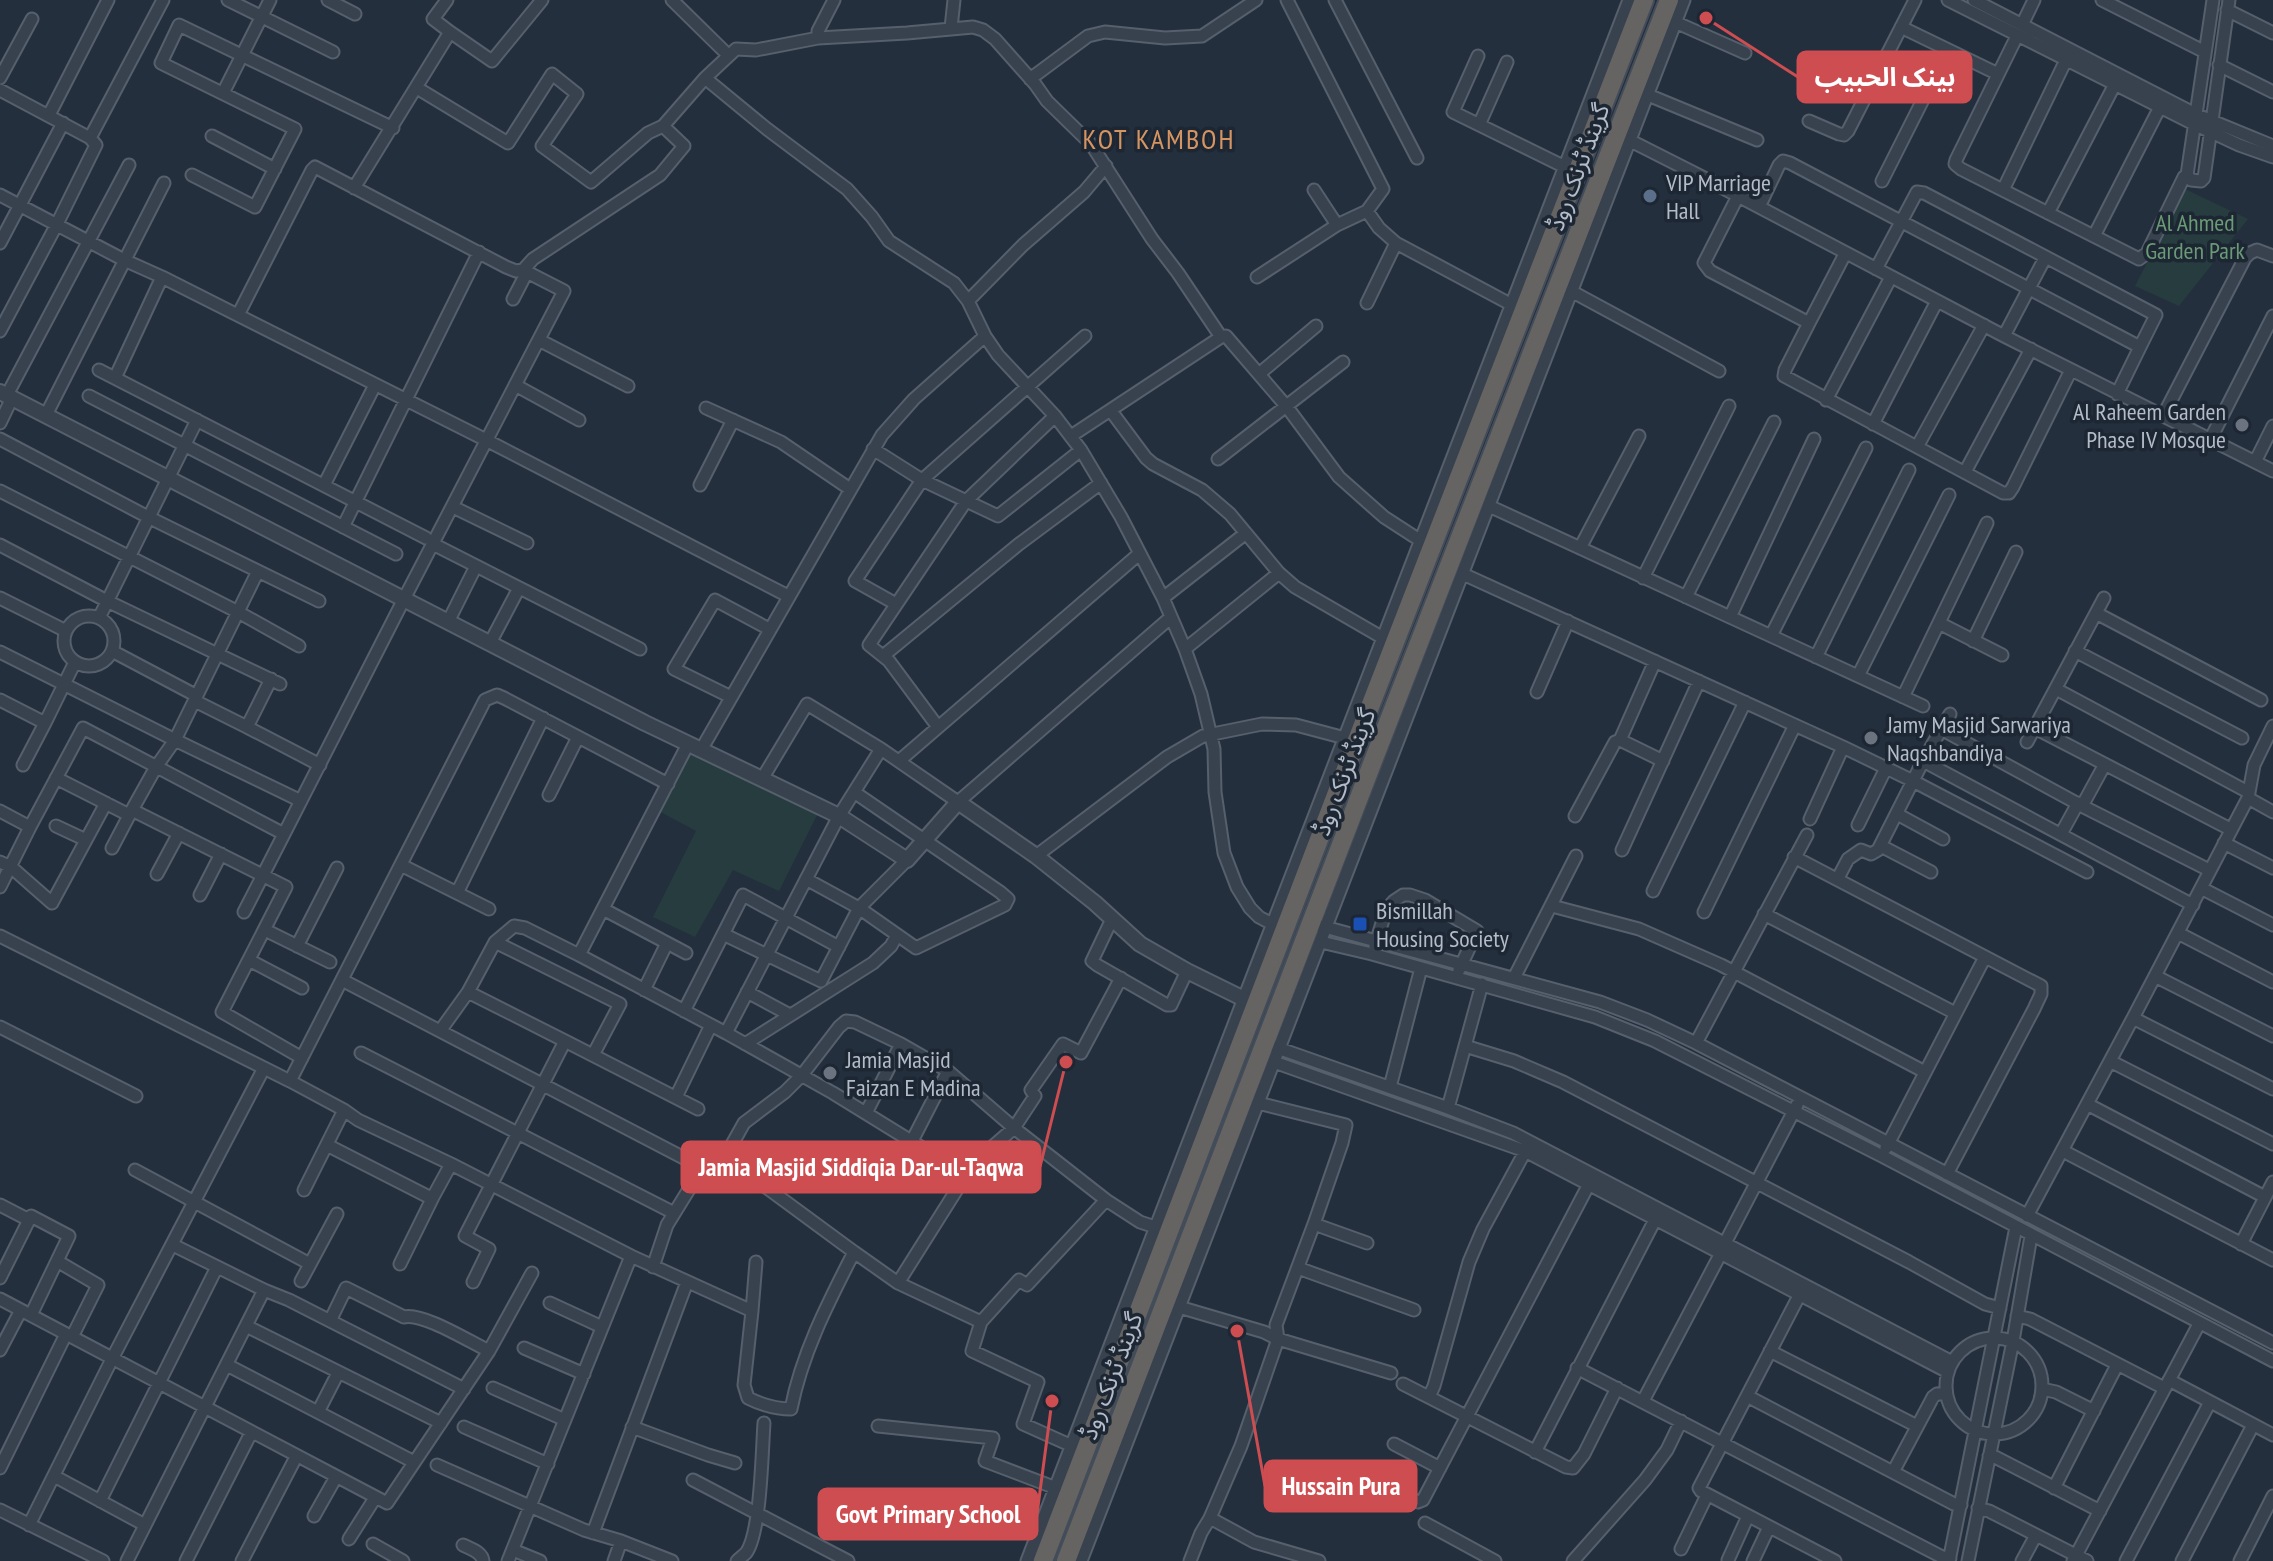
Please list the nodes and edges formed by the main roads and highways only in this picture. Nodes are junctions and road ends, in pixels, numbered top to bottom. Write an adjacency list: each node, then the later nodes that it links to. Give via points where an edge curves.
1 (1644, 0): 3 (highway, گرینڈ ٹرنک روڈ, via 1572,170)
2 (1669, 0): 4 (highway, گرینڈ ٹرنک روڈ, via 1624,138)
3 (1568, 200): 4 (highway); 5 (highway, گرینڈ ٹرنک روڈ, via 1551,224)
4 (1588, 208): 6 (highway, گرینڈ ٹرنک روڈ, via 1419,664)
5 (1349, 743): 6 (highway); 7 (highway, گرینڈ ٹرنک روڈ)
6 (1375, 756): 8 (highway, گرینڈ ٹرنک روڈ, via 1370,792)
7 (1081, 1438): 8 (highway); 9 (highway, گرینڈ ٹرنک روڈ)
8 (1112, 1455): 10 (highway, گرینڈ ٹرنک روڈ)
9 (1043, 1561)
10 (1066, 1561)

